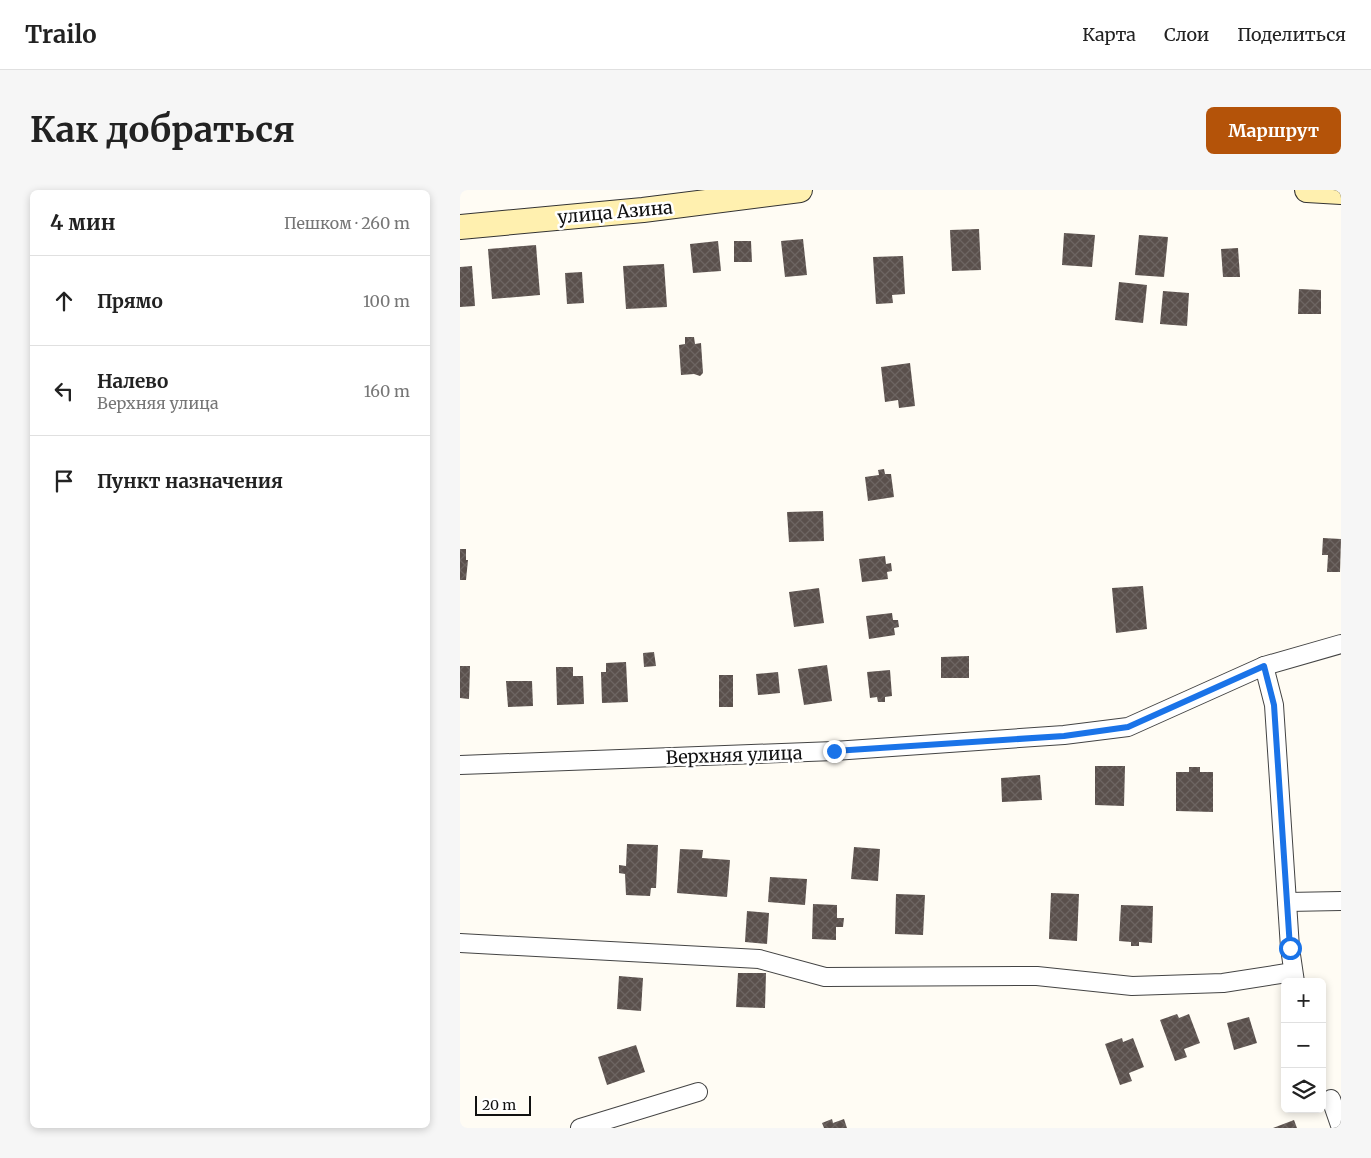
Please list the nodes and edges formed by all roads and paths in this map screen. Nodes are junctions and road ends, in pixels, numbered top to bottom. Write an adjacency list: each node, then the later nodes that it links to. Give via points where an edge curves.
1 (800, 190): 4 (street, улица Азина, via 643,210)
2 (1307, 190): 3 (street)
3 (1341, 192)
4 (460, 227)
5 (1341, 644): 6 (street, Верхняя улица)
6 (1264, 666): 7 (street, Верхняя улица, via 1128,727 1064,736 834,751); 9 (street, via 1274,705)
7 (460, 765)
8 (1341, 901): 9 (street)
9 (1287, 902): 11 (street)
10 (460, 943): 11 (street, via 759,959 825,977 1037,976 1132,986)
11 (1294, 977)
12 (698, 1092): 14 (street)
13 (1331, 1096): 15 (street)
14 (580, 1128)
15 (1341, 1128)

